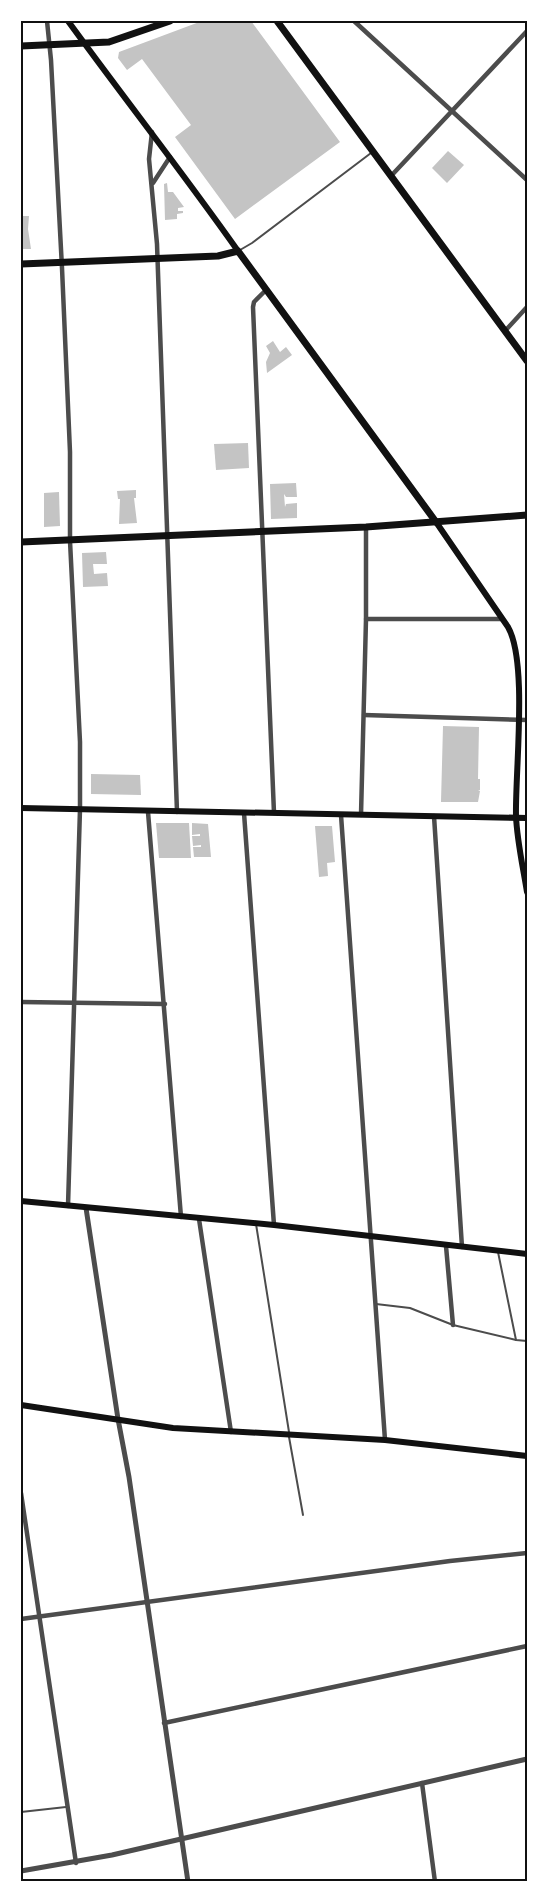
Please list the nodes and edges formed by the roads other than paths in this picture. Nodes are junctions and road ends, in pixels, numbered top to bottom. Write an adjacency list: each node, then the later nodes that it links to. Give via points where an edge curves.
1 (47, 21): 8 (street)
2 (68, 21): 7 (main road)
3 (170, 21): 7 (main road, via 126,38)
4 (277, 21): 12 (main road)
5 (354, 21): 10 (street)
6 (527, 31): 10 (street)
7 (84, 43): 8 (main road); 11 (main road)
8 (49, 45): 9 (main road); 19 (street)
9 (21, 46)
10 (452, 111): 14 (street); 15 (street)
11 (152, 132): 13 (main road); 16 (street, via 148,159)
12 (373, 152): 14 (main road); 17 (lane)
13 (170, 157): 16 (street); 17 (main road)
14 (391, 176): 23 (main road)
15 (527, 180)
16 (152, 184): 18 (street)
17 (238, 251): 18 (main road, via 218,256); 21 (main road)
18 (157, 260): 19 (main road); 29 (street)
19 (62, 263): 20 (main road); 30 (street, via 70,452)
20 (21, 264)
21 (266, 290): 26 (main road); 28 (street, via 253,307)
22 (527, 308): 23 (street)
23 (504, 330): 24 (main road)
24 (527, 361)
25 (527, 515): 26 (main road)
26 (436, 522): 27 (main road); 32 (main road)
27 (366, 527): 28 (main road); 33 (street)
28 (264, 531): 29 (main road); 42 (street)
29 (168, 536): 30 (main road); 40 (street)
30 (70, 541): 31 (main road); 38 (street, via 77,643)
31 (21, 542)
32 (503, 619): 33 (street); 35 (main road, via 514,638 517,653)
33 (366, 620): 34 (street)
34 (364, 715): 35 (street); 44 (street)
35 (518, 720): 36 (street); 46 (main road)
36 (527, 720)
37 (21, 808): 38 (main road)
38 (80, 809): 39 (main road); 50 (street)
39 (148, 812): 40 (main road); 51 (street)
40 (177, 812): 41 (main road)
41 (244, 812): 42 (main road); 58 (street)
42 (274, 813): 43 (main road)
43 (341, 815): 44 (main road); 59 (street)
44 (361, 815): 45 (main road)
45 (434, 816): 46 (main road); 61 (street)
46 (516, 818): 47 (main road); 48 (main road)
47 (527, 818)
48 (527, 892)
49 (21, 1002): 50 (street)
50 (74, 1003): 51 (street); 53 (street)
51 (165, 1004): 55 (street)
52 (21, 1201): 53 (main road)
53 (68, 1206): 54 (main road)
54 (86, 1208): 55 (main road); 69 (street)
55 (181, 1217): 56 (main road)
56 (199, 1219): 57 (main road); 70 (street)
57 (256, 1224): 58 (main road); 71 (lane)
58 (274, 1225): 59 (main road)
59 (371, 1236): 60 (main road); 64 (street)
60 (446, 1246): 61 (main road); 65 (street)
61 (462, 1247): 62 (main road)
62 (498, 1252): 63 (main road); 66 (lane)
63 (527, 1254)
64 (376, 1304): 65 (lane, via 410,1308); 72 (street)
65 (453, 1325): 66 (lane)
66 (516, 1340): 67 (lane)
67 (527, 1341)
68 (21, 1405): 69 (main road)
69 (118, 1419): 70 (main road, via 173,1428); 77 (street)
70 (231, 1432): 71 (main road)
71 (289, 1435): 72 (main road); 75 (lane)
72 (385, 1440): 73 (main road)
73 (527, 1456)
74 (21, 1493): 78 (street)
75 (303, 1515)
76 (527, 1553): 77 (street, via 450,1560)
77 (145, 1601): 78 (street); 81 (street)
78 (38, 1616): 79 (street); 84 (street)
79 (21, 1619)
80 (527, 1646): 81 (street)
81 (164, 1723): 86 (street)
82 (527, 1759): 83 (street)
83 (422, 1783): 86 (street); 90 (street)
84 (67, 1806): 85 (lane); 87 (street)
85 (21, 1812)
86 (181, 1839): 87 (street); 89 (street)
87 (76, 1863): 88 (street)
88 (21, 1871)
89 (188, 1882)
90 (435, 1882)

